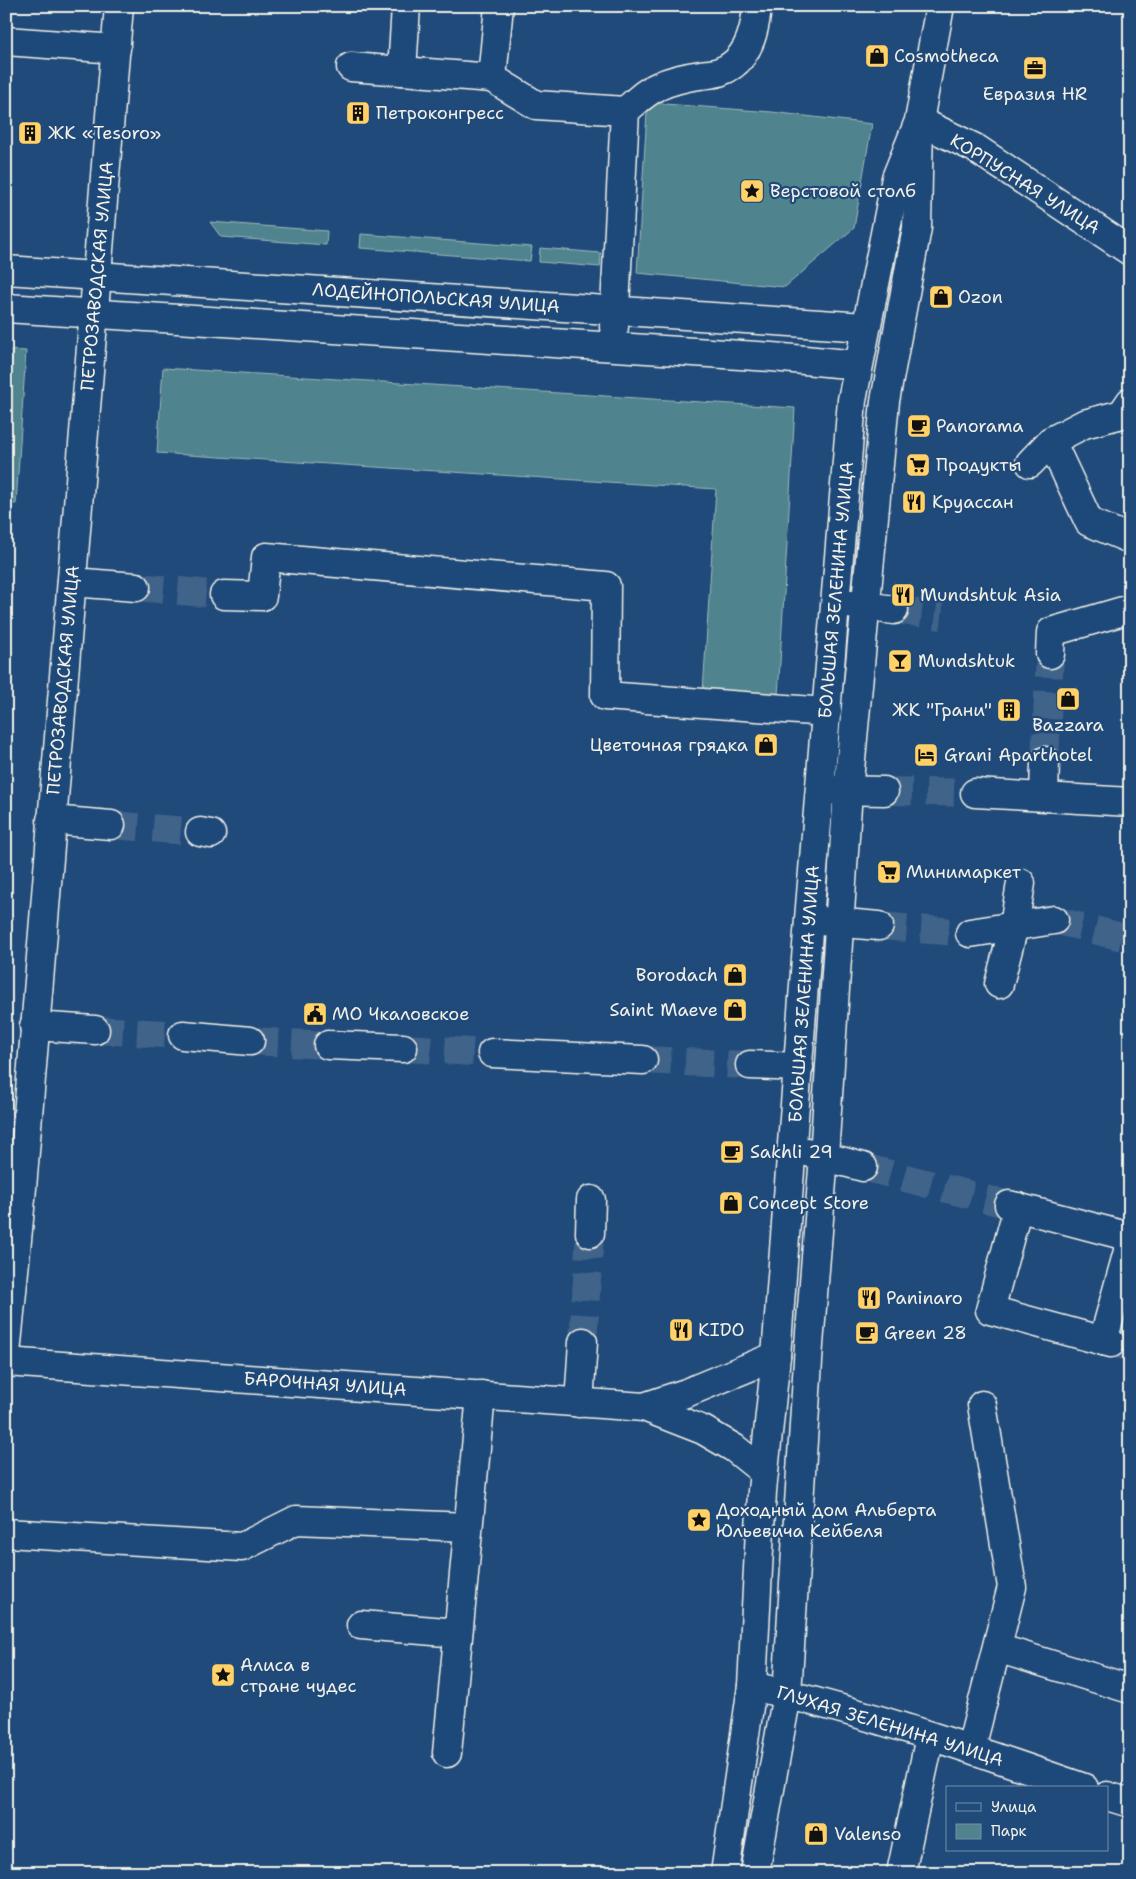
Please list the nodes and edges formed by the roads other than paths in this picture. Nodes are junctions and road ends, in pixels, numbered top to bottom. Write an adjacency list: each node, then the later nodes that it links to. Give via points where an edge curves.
1 (119, 6): 7 (street, ПЕТРОЗАВОДСКАЯ УЛИЦА)
2 (406, 6): 9 (street)
3 (498, 6): 10 (street)
4 (757, 6): 11 (street, via 751,38 744,53 733,64 719,72 676,79 657,86)
5 (940, 6): 12 (street, БОЛЬШАЯ ЗЕЛЕНИНА УЛИЦА)
6 (6, 41): 7 (street)
7 (116, 49): 15 (street, ПЕТРОЗАВОДСКАЯ УЛИЦА)
8 (350, 67): 9 (street)
9 (402, 71): 10 (street)
10 (492, 78): 11 (street, via 536,105)
11 (625, 111): 17 (street)
12 (919, 121): 13 (street, КОРПУСНАЯ УЛИЦА, via 975,148); 19 (street, БОЛЬШАЯ ЗЕЛЕНИНА УЛИЦА, via 896,178); 30 (street, БОЛЬШАЯ ЗЕЛЕНИНА УЛИЦА, via 917,228 885,401)
13 (1130, 251)
14 (6, 270): 15 (street, ЛОДЕЙНОПОЛЬСКАЯ УЛИЦА)
15 (96, 276): 17 (street, ЛОДЕЙНОПОЛЬСКАЯ УЛИЦА); 18 (street, ПЕТРОЗАВОДСКАЯ УЛИЦА)
16 (6, 308): 18 (street)
17 (614, 310): 19 (street, ЛОДЕЙНОПОЛЬСКАЯ УЛИЦА); 20 (street)
18 (93, 313): 20 (street); 26 (street, ПЕТРОЗАВОДСКАЯ УЛИЦА)
19 (865, 327): 21 (street, БОЛЬШАЯ ЗЕЛЕНИНА УЛИЦА)
20 (613, 347): 21 (street)
21 (858, 365): 29 (street, БОЛЬШАЯ ЗЕЛЕНИНА УЛИЦА, via 852,400)
22 (1130, 402): 23 (street, via 1122,414 1084,424)
23 (1051, 440): 24 (street); 25 (street, via 1089,522)
24 (1030, 463)
25 (1130, 539)
26 (72, 582): 27 (street); 42 (street, ПЕТРОЗАВОДСКАЯ УЛИЦА)
27 (136, 587)
28 (224, 595): 34 (street, via 262,596 266,557 606,586 605,696)
29 (835, 602): 30 (street); 34 (street, БОЛЬШАЯ ЗЕЛЕНИНА УЛИЦА)
30 (866, 606): 32 (street); 37 (street, БОЛЬШАЯ ЗЕЛЕНИНА УЛИЦА)
31 (1130, 609): 33 (street, via 1051,632)
32 (894, 610)
33 (1050, 654)
34 (827, 712): 36 (street, БОЛЬШАЯ ЗЕЛЕНИНА УЛИЦА)
35 (1045, 762): 40 (street)
36 (819, 790): 37 (street); 45 (street, БОЛЬШАЯ ЗЕЛЕНИНА УЛИЦА)
37 (848, 791): 38 (street); 47 (street, БОЛЬШАЯ ЗЕЛЕНИНА УЛИЦА)
38 (884, 791)
39 (975, 793): 40 (street)
40 (1044, 796): 41 (street)
41 (1130, 802)
42 (51, 820): 43 (street); 52 (street, ПЕТРОЗАВОДСКАЯ УЛИЦА)
43 (111, 825)
44 (1020, 883): 49 (street)
45 (809, 919): 47 (street); 61 (street, БОЛЬШАЯ ЗЕЛЕНИНА УЛИЦА)
46 (1054, 920): 49 (street)
47 (840, 923): 48 (street); 63 (street, БОЛЬШАЯ ЗЕЛЕНИНА УЛИЦА)
48 (879, 926)
49 (1014, 926): 50 (street); 51 (street)
50 (970, 933)
51 (999, 984)
52 (34, 1026): 53 (street); 70 (street, ПЕТРОЗАВОДСКАЯ УЛИЦА)
53 (95, 1030)
54 (183, 1035): 55 (street)
55 (250, 1041)
56 (328, 1045): 57 (street)
57 (403, 1048)
58 (492, 1053): 59 (street)
59 (643, 1060)
60 (750, 1065): 61 (street)
61 (799, 1067): 62 (street, БОЛЬШАЯ ЗЕЛЕНИНА УЛИЦА)
62 (792, 1149): 63 (street); 71 (street, БОЛЬШАЯ ЗЕЛЕНИНА УЛИЦА)
63 (824, 1156): 64 (street); 85 (street, БОЛЬШАЯ ЗЕЛЕНИНА УЛИЦА, via 808,1345)
64 (863, 1167)
65 (592, 1200): 66 (street)
66 (590, 1233)
67 (1130, 1236): 68 (street, via 1014,1206 990,1310 1107,1342)
68 (1130, 1244)
69 (583, 1342): 74 (street)
70 (6, 1354)
71 (776, 1356): 76 (street, БАРОЧНАЯ УЛИЦА); 77 (street, БОЛЬШАЯ ЗЕЛЕНИНА УЛИЦА)
72 (6, 1362): 73 (street, БАРОЧНАЯ УЛИЦА)
73 (480, 1396): 74 (street, БАРОЧНАЯ УЛИЦА); 78 (street)
74 (579, 1403): 76 (street, БАРОЧНАЯ УЛИЦА)
75 (982, 1405): 82 (street, via 1012,1587)
76 (644, 1407): 77 (street, БАРОЧНАЯ УЛИЦА, via 703,1430 734,1448)
77 (764, 1472): 83 (street, БОЛЬШАЯ ЗЕЛЕНИНА УЛИЦА)
78 (468, 1527): 79 (street, via 296,1520 242,1547); 81 (street)
79 (6, 1532)
80 (361, 1625): 81 (street)
81 (458, 1633): 88 (street)
82 (997, 1648): 84 (street); 87 (street)
83 (752, 1686): 85 (street, ГЛУХАЯ ЗЕЛЕНИНА УЛИЦА); 93 (street, БОЛЬШАЯ ЗЕЛЕНИНА УЛИЦА)
84 (1130, 1689)
85 (787, 1694): 86 (street, ГЛУХАЯ ЗЕЛЕНИНА УЛИЦА); 94 (street, БОЛЬШАЯ ЗЕЛЕНИНА УЛИЦА)
86 (930, 1736): 87 (street, ГЛУХАЯ ЗЕЛЕНИНА УЛИЦА); 92 (street)
87 (970, 1748): 89 (street, ГЛУХАЯ ЗЕЛЕНИНА УЛИЦА)
88 (446, 1753)
89 (1078, 1786)
90 (1108, 1796): 91 (street)
91 (1130, 1804)
92 (902, 1868)
93 (725, 1873)
94 (755, 1873)

